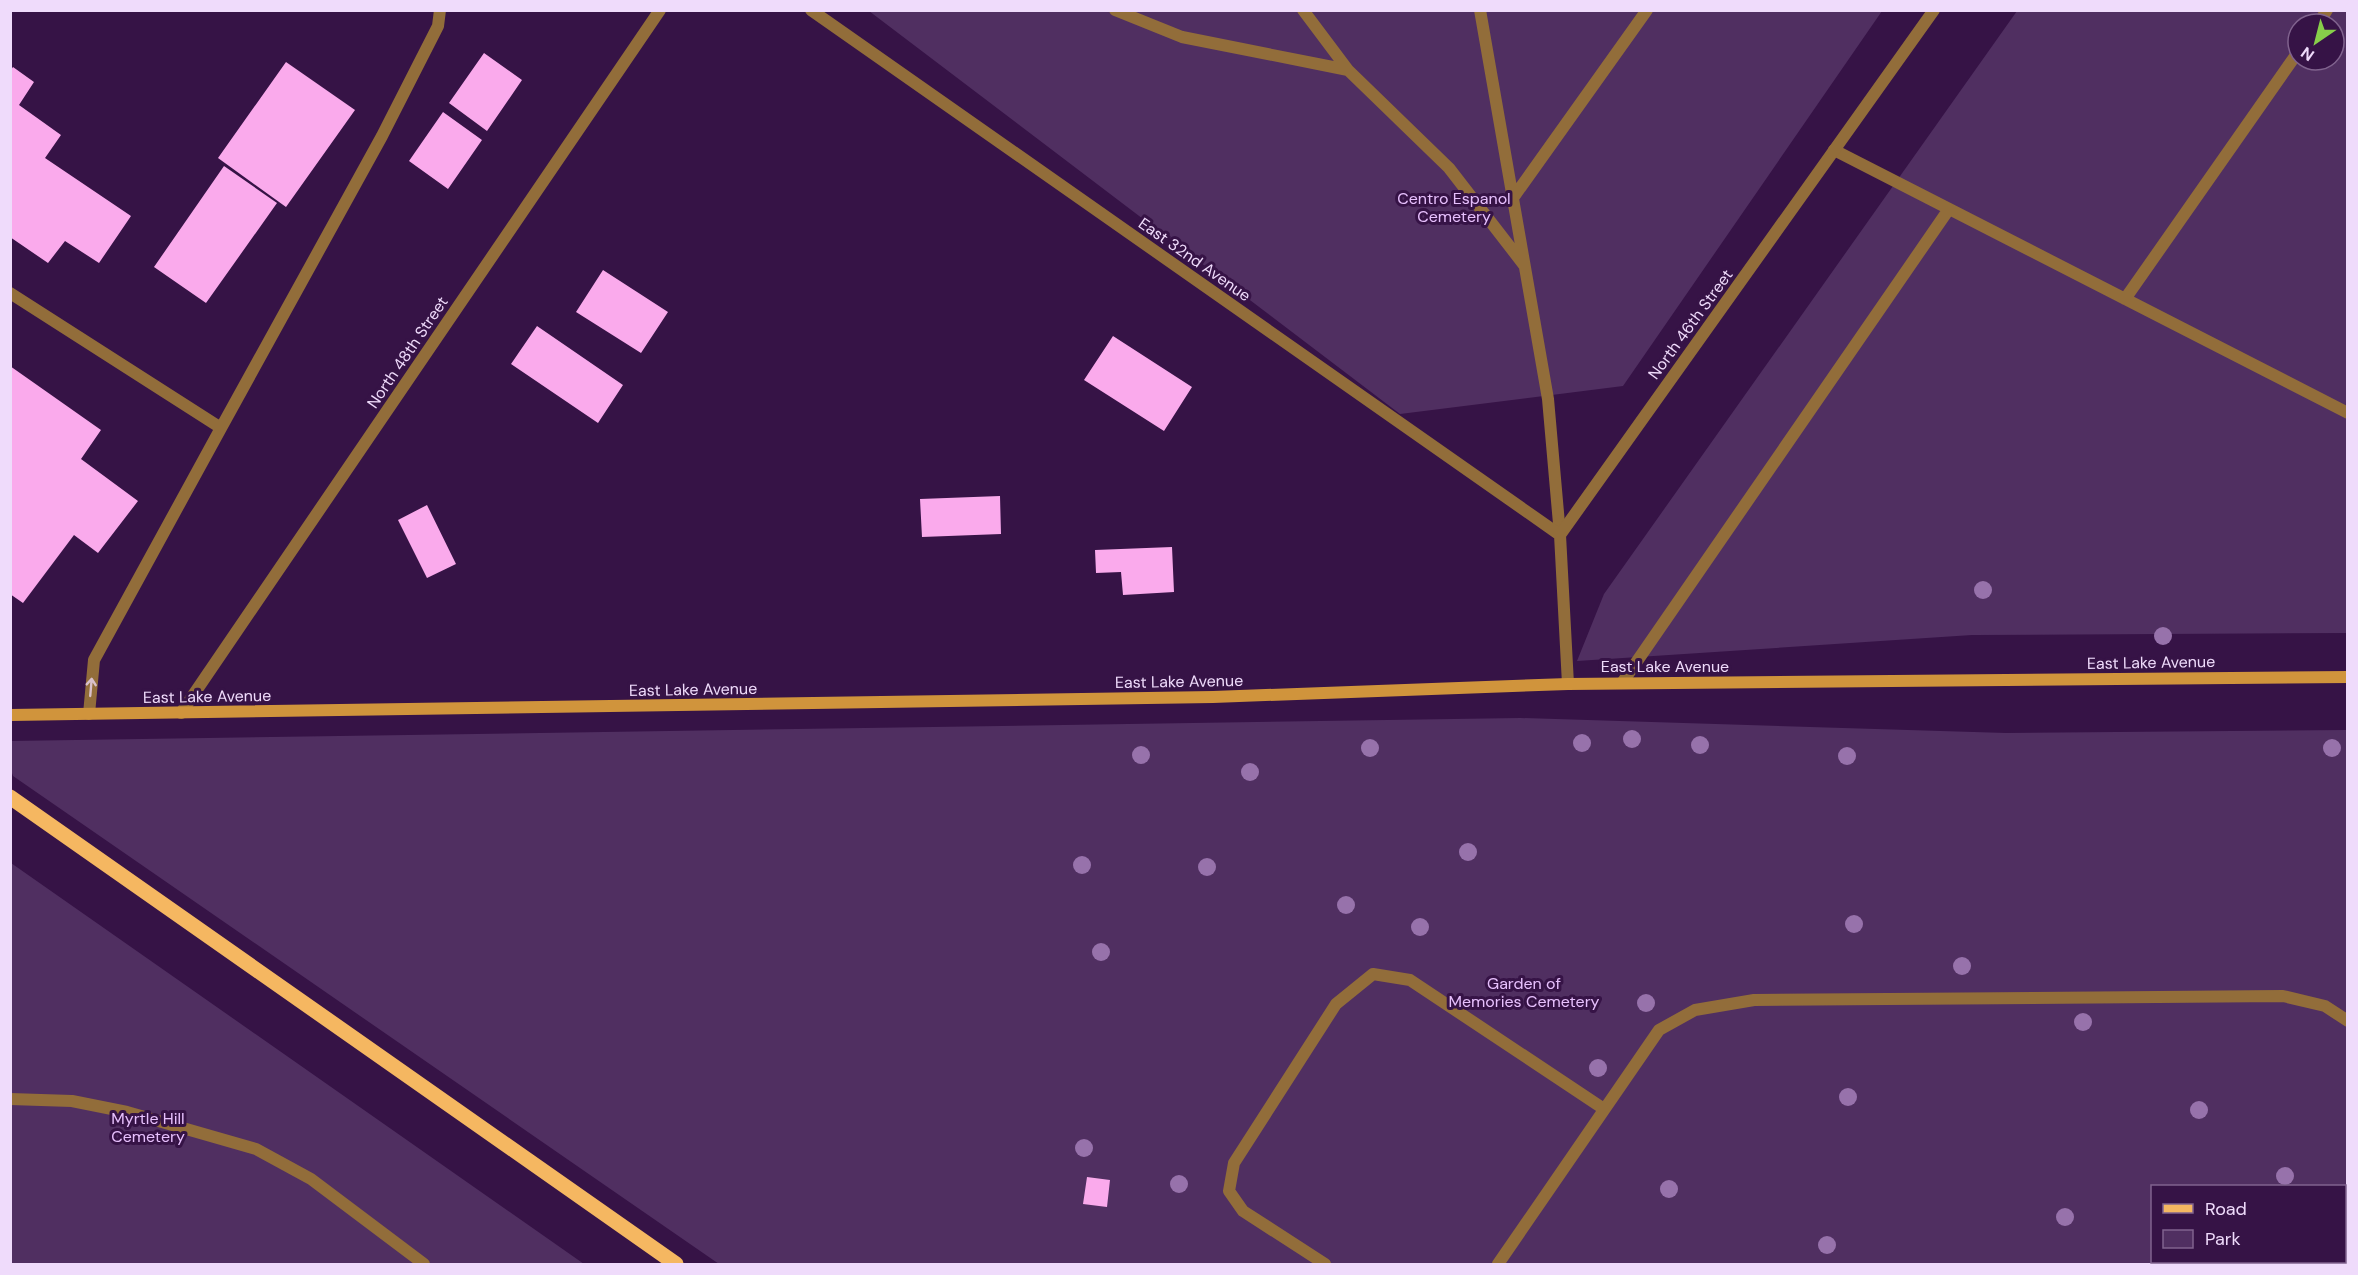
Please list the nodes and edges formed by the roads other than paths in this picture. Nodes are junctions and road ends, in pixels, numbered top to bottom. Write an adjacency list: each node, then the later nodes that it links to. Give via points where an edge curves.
1 (440, 10): 18 (street, via 438,26 382,136)
2 (660, 10): 23 (street, North 48th Street)
3 (811, 10): 19 (street, East 32nd Avenue)
4 (1115, 10): 10 (street, via 1182,37)
5 (1303, 10): 10 (street)
6 (1480, 10): 12 (street)
7 (1647, 10): 12 (street)
8 (1934, 10): 11 (street, North 46th Street)
9 (2286, 69): 16 (street)
10 (1348, 70): 14 (street, via 1449,168)
11 (1834, 150): 13 (street); 19 (street, North 46th Street)
12 (1513, 198): 14 (street)
13 (1949, 209): 16 (street); 21 (street)
14 (1525, 266): 19 (street, via 1548,399)
15 (10, 293): 18 (street)
16 (2125, 299): 17 (street)
17 (2348, 412)
18 (221, 428): 24 (street, one-way to 18, via 94,660)
19 (1560, 535): 22 (street)
20 (2348, 677): 21 (street, East Lake Avenue)
21 (1622, 683): 22 (street, East Lake Avenue)
22 (1568, 684): 23 (street, East Lake Avenue, via 1213,697)
23 (181, 713): 24 (street, East Lake Avenue)
24 (89, 714): 25 (street, East Lake Avenue)
25 (10, 715)
26 (10, 797): 31 (main road)
27 (2348, 1021): 29 (street, via 2325,1006 2283,996 1754,1000 1695,1010 1659,1030)
28 (10, 1099): 30 (street, via 83,1103 255,1149 311,1179)
29 (1604, 1109): 32 (street, via 1410,981 1373,974 1336,1004 1234,1163 1229,1191 1243,1211); 33 (street)
30 (424, 1264)
31 (676, 1264)
32 (1325, 1264)
33 (1498, 1264)

